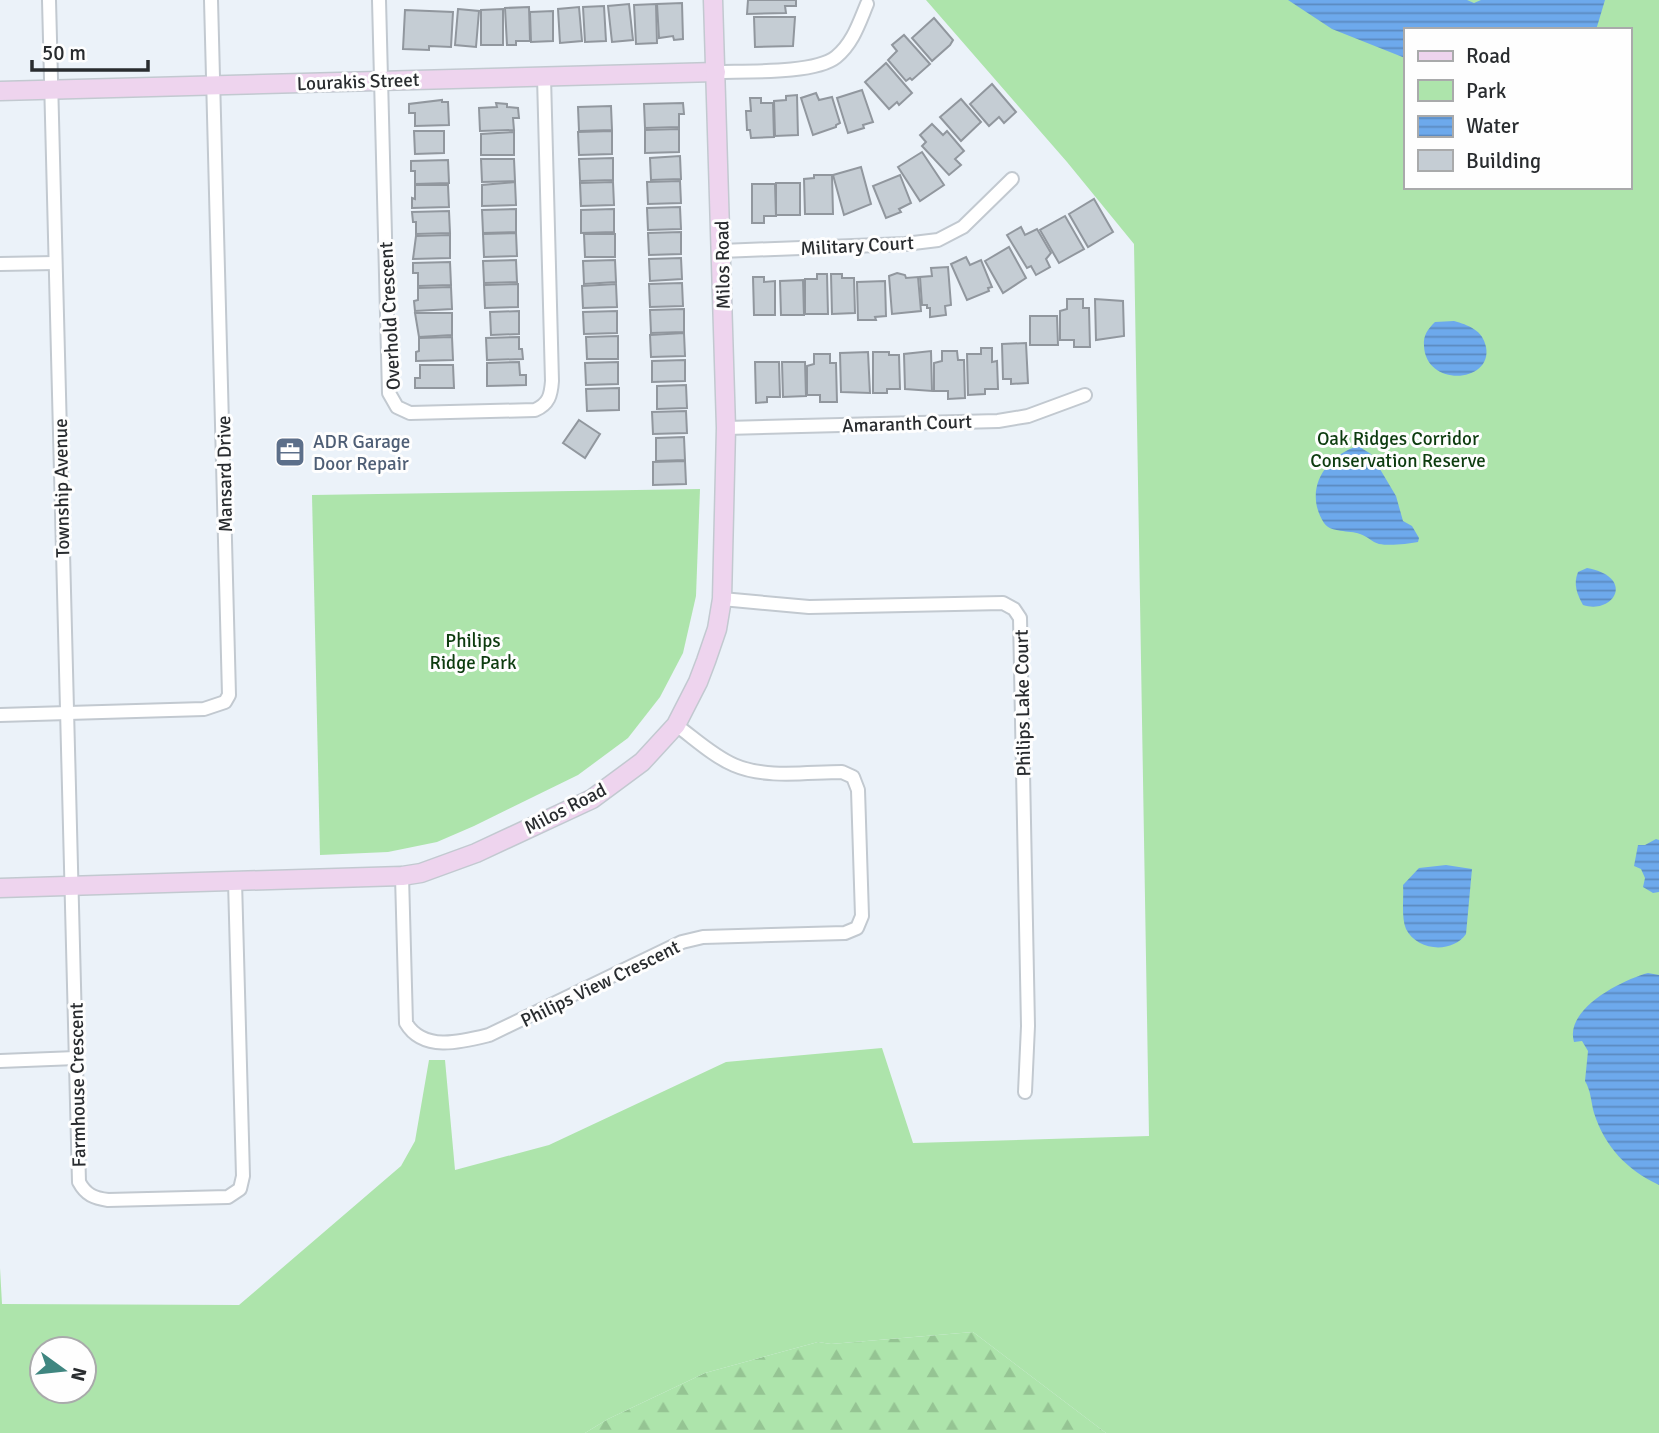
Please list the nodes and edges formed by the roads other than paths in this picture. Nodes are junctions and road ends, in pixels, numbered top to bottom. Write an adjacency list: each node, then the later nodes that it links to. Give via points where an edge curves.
1 (48, 0): 10 (street, Township Avenue)
2 (211, 0): 9 (street)
3 (379, 0): 8 (street)
4 (713, 0): 6 (street, Milos Road)
5 (867, 5): 6 (street, via 854,35 834,59 798,69)
6 (716, 72): 7 (street, Lourakis Street); 13 (street, Milos Road)
7 (544, 77): 8 (street, Lourakis Street); 8 (street, Overhold Crescent, via 550,397 535,410 410,413 397,407 389,393)
8 (380, 80): 9 (street, Lourakis Street)
9 (214, 86): 10 (street, Lourakis Street); 19 (street, Mansard Drive, via 229,695 225,702 204,709)
10 (51, 90): 11 (street, Lourakis Street); 14 (street, Township Avenue)
11 (0, 91)
12 (1012, 179): 13 (street, Military Court, via 963,228 937,240)
13 (721, 251): 17 (street, Milos Road)
14 (55, 263): 15 (street); 19 (street, Township Avenue)
15 (0, 264)
16 (1085, 395): 17 (street, Amaranth Court, via 1028,416 998,421)
17 (726, 428): 18 (street, Milos Road)
18 (722, 599): 21 (street, Milos Road, via 702,672); 28 (street, Philips Lake Court, via 809,607 1003,603 1020,618 1028,1026)
19 (67, 713): 20 (street); 24 (street, Township Avenue)
20 (0, 715)
21 (676, 725): 22 (street, Milos Road, via 642,762 592,799 475,853); 22 (street, Philips View Crescent, via 743,769 842,772 853,777 858,790 862,915 857,928 845,933 703,937 682,942 489,1035 468,1041 424,1041 412,1034 406,1023)
22 (402, 876): 23 (street, Milos Road)
23 (235, 881): 24 (street, Milos Road); 26 (street, Farmhouse Crescent, via 240,1189 228,1197 108,1200 85,1193 79,1182)
24 (72, 886): 25 (street, Milos Road); 26 (street, Farmhouse Crescent)
25 (0, 888)
26 (76, 1058): 27 (street)
27 (0, 1061)
28 (1025, 1092)

